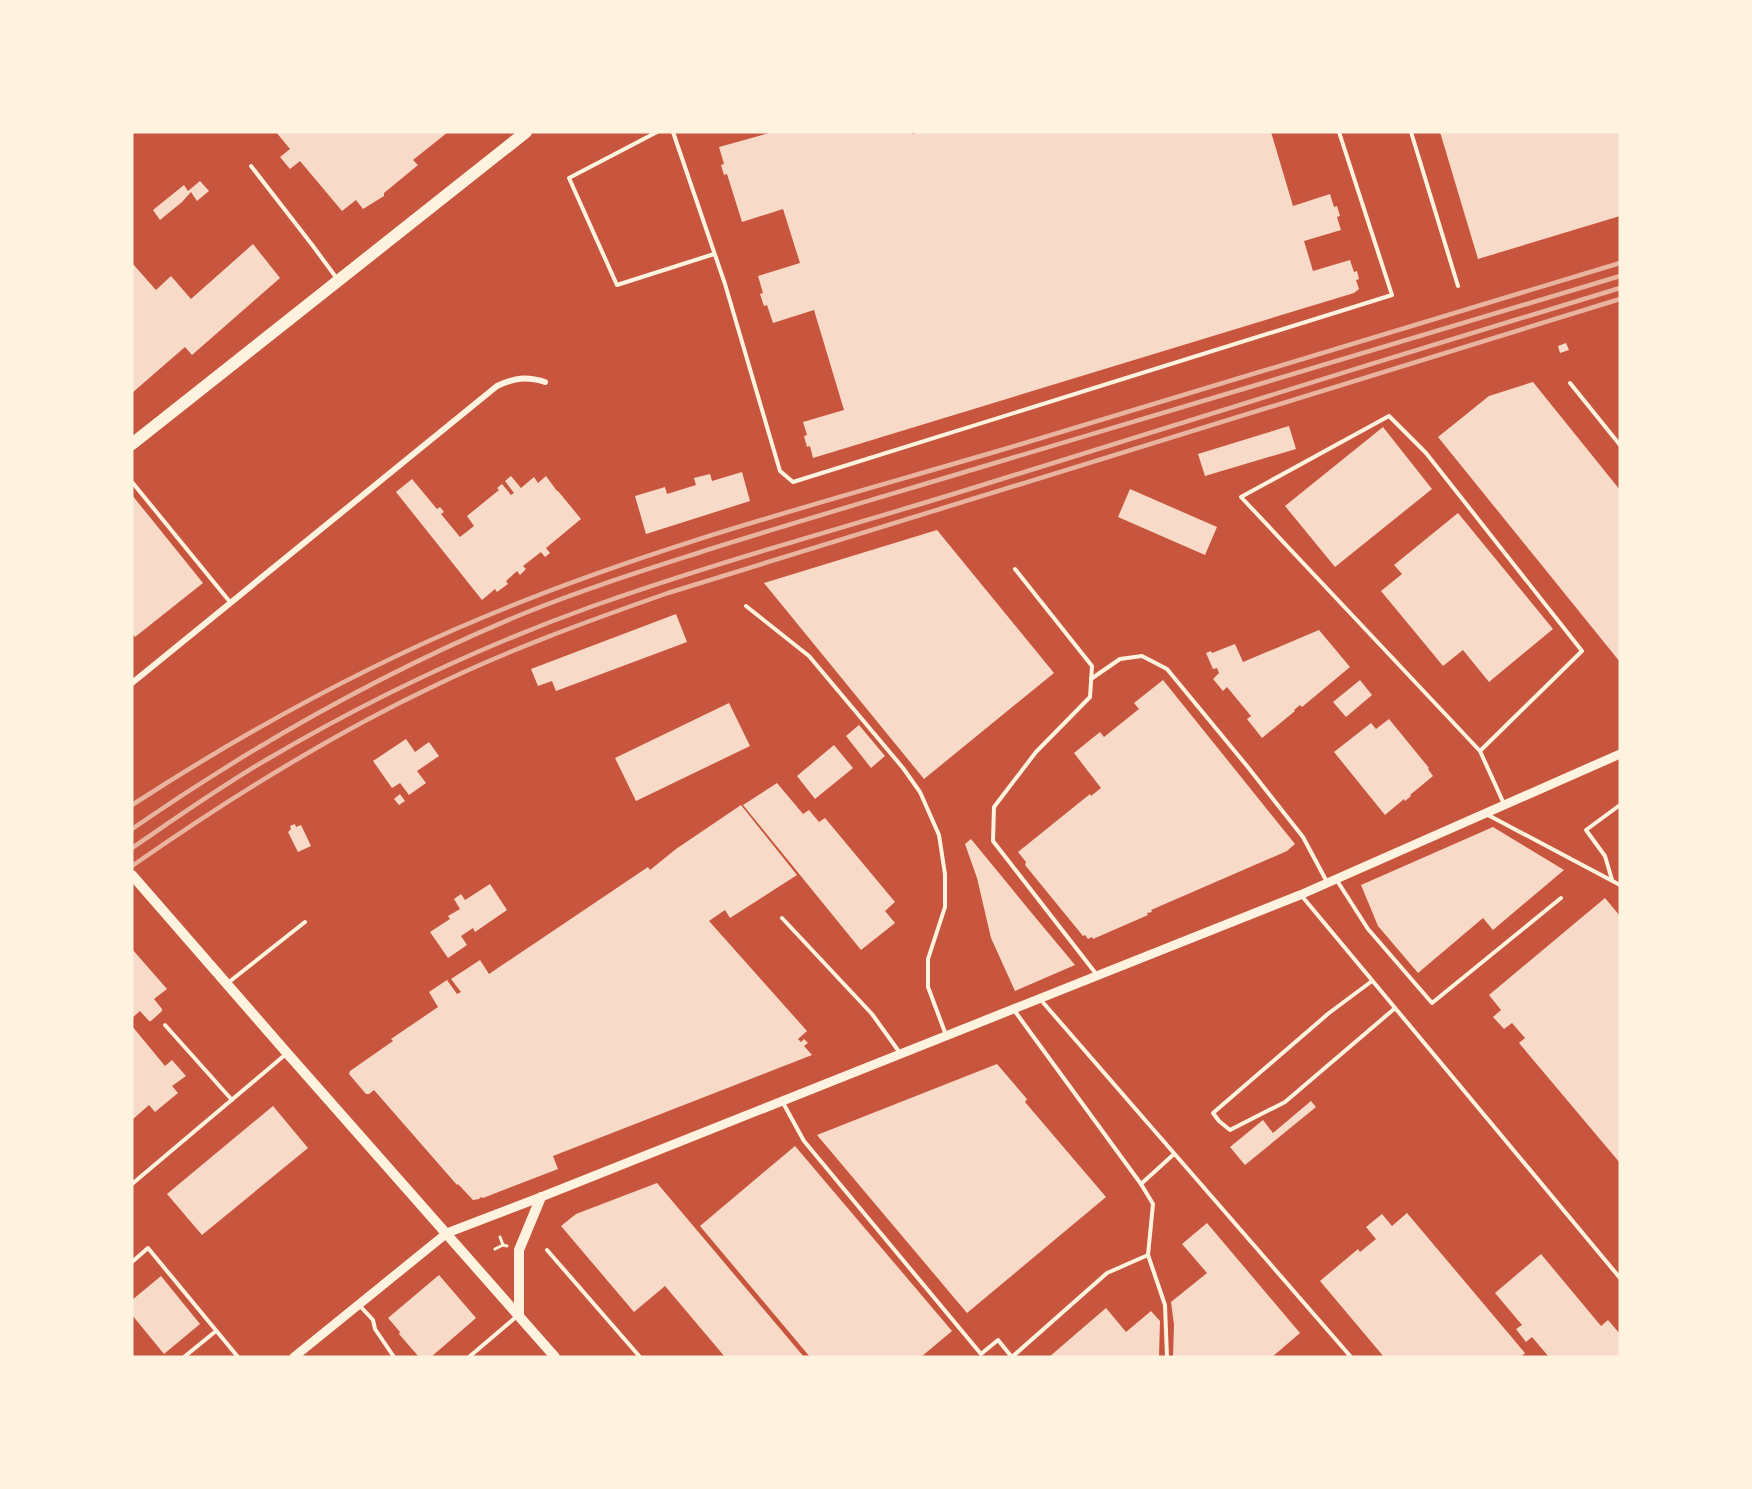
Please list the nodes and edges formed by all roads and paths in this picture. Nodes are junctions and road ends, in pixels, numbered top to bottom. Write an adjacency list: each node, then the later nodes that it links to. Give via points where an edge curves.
1 (526, 132): 8 (main road)
2 (657, 132): 7 (lane, via 569,178 617,285)
3 (673, 132): 7 (lane)
4 (1339, 132): 7 (lane, via 1392,295 793,482 780,471)
5 (1411, 132): 9 (lane)
6 (250, 166): 8 (lane)
7 (714, 254)
8 (338, 280): 12 (main road)
9 (1458, 285)
10 (545, 382): 16 (street, via 521,377 496,386)
11 (1570, 383): 13 (lane)
12 (132, 444)
13 (1620, 445)
14 (132, 482): 16 (lane)
15 (1015, 569): 18 (lane, via 1092,666)
16 (230, 602): 19 (street)
17 (746, 606): 40 (lane, via 809,656 920,792 939,835 945,874 945,907 928,959 928,987)
18 (1091, 680): 27 (lane, via 1120,659 1142,656 1167,669 1303,837); 33 (lane, via 1090,697 1036,752 994,807 993,841)
19 (132, 683)
20 (1480, 751): 20 (lane, via 1472,742 1240,497 1389,417 1426,453 1582,651); 22 (lane)
21 (1620, 754): 22 (street)
22 (1504, 805): 24 (street)
23 (1620, 805): 26 (lane, via 1586,830 1605,856)
24 (1485, 813): 26 (lane); 27 (street)
25 (132, 875): 35 (main road)
26 (1612, 880): 28 (lane)
27 (1331, 881): 29 (street); 30 (lane, via 1432,1003)
28 (1620, 885)
29 (1300, 895): 33 (street); 34 (lane)
30 (1561, 898)
31 (782, 918): 42 (lane, via 872,1014)
32 (305, 922): 35 (lane)
33 (1097, 976): 36 (street)
34 (1372, 981): 38 (lane); 38 (lane, via 1213,1113 1230,1130 1286,1102)
35 (226, 984): 41 (main road)
36 (1040, 999): 37 (street); 45 (lane)
37 (1014, 1009): 40 (street); 47 (lane)
38 (1394, 1009): 57 (lane)
39 (165, 1025): 43 (lane)
40 (946, 1036): 42 (street)
41 (286, 1053): 43 (lane); 49 (main road)
42 (900, 1054): 44 (street)
43 (232, 1100): 46 (lane)
44 (782, 1101): 48 (street); 68 (lane, via 804,1140 981,1354 998,1341)
45 (1174, 1154): 47 (lane); 70 (lane)
46 (132, 1184)
47 (1141, 1184): 55 (lane, via 1153,1204)
48 (541, 1197): 49 (street); 59 (main road, via 519,1250)
49 (447, 1233): 58 (street); 59 (main road)
50 (500, 1237): 51 (path)
51 (503, 1245): 52 (path); 53 (path)
52 (511, 1246)
53 (495, 1249)
54 (547, 1250): 67 (lane)
55 (1148, 1255): 68 (lane, via 1107,1273); 69 (lane, via 1165,1305)
56 (132, 1262): 60 (lane, via 148,1248)
57 (1620, 1278)
58 (359, 1304): 63 (street); 64 (lane)
59 (519, 1314): 65 (lane); 66 (main road)
60 (216, 1331): 61 (lane); 62 (lane)
61 (184, 1357)
62 (238, 1357)
63 (294, 1357)
64 (394, 1357)
65 (469, 1357)
66 (555, 1357)
67 (640, 1357)
68 (1012, 1357)
69 (1167, 1357)
70 (1352, 1357)

